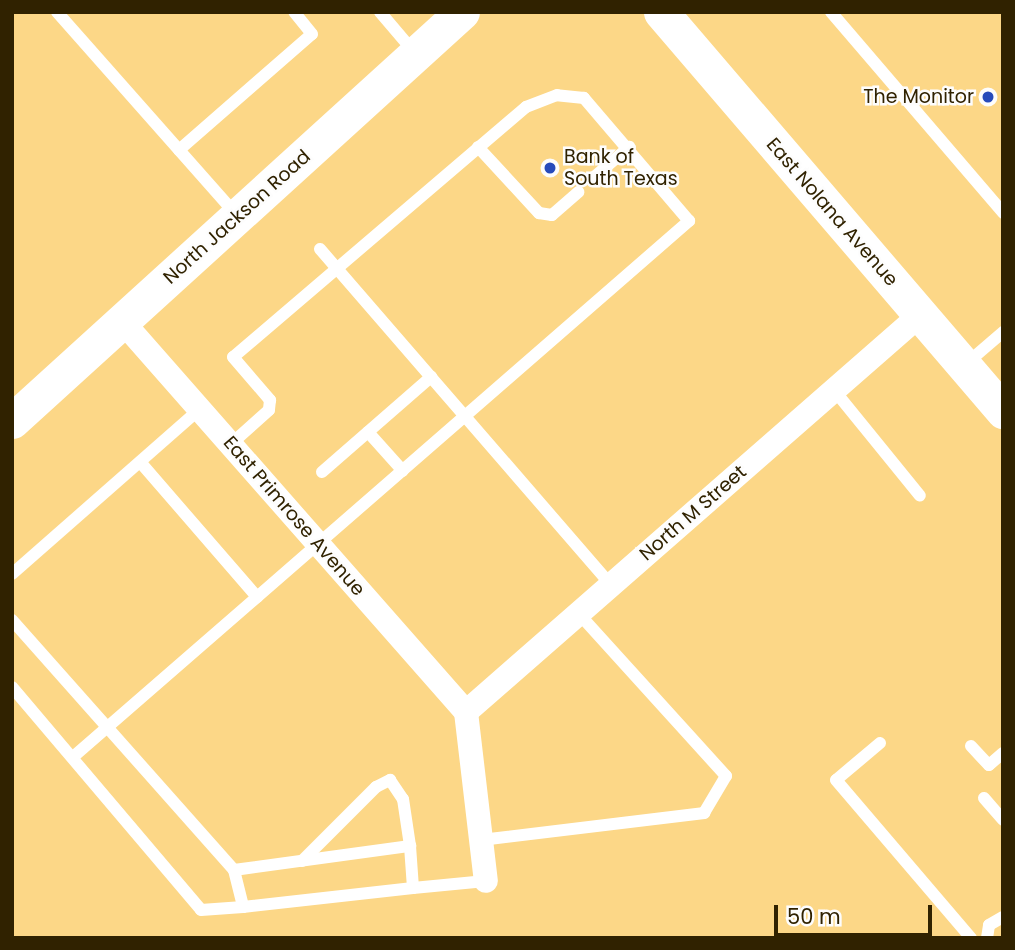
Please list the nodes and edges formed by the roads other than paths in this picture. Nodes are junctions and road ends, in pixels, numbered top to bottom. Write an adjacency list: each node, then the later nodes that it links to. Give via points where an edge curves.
1 (57, 12): 10 (lane)
2 (294, 12): 10 (lane, via 312,34)
3 (380, 12): 7 (lane)
4 (462, 12): 7 (main road, North Jackson Road)
5 (661, 12): 17 (main road, East Nolana Avenue)
6 (831, 12): 13 (lane)
7 (416, 54): 14 (main road, North Jackson Road)
8 (629, 147): 9 (lane, via 584,98 556,95 526,107); 11 (lane); 25 (lane, via 689,221)
9 (478, 148): 12 (lane, via 539,213 552,215); 16 (lane)
10 (179, 150): 14 (lane)
11 (591, 176)
12 (576, 190)
13 (1003, 213)
14 (238, 216): 18 (main road, North Jackson Road)
15 (320, 249): 16 (lane)
16 (335, 267): 21 (lane); 28 (lane, via 233,357 270,400 269,410)
17 (920, 315): 20 (main road, East Nolana Avenue); 22 (street, North M Street)
18 (122, 321): 23 (street, East Primrose Avenue); 26 (main road, North Jackson Road)
19 (1003, 332): 20 (lane)
20 (964, 366): 24 (main road, East Nolana Avenue)
21 (431, 377): 25 (lane); 27 (lane)
22 (834, 390): 32 (lane); 35 (street, North M Street)
23 (200, 409): 28 (street, East Primrose Avenue); 29 (lane)
24 (1003, 411)
25 (466, 417): 30 (lane); 35 (lane)
26 (12, 421)
27 (368, 432): 30 (lane); 31 (lane)
28 (231, 444): 33 (street, East Primrose Avenue)
29 (141, 463): 34 (lane); 36 (lane)
30 (403, 471): 33 (lane)
31 (322, 472)
32 (920, 496)
33 (319, 545): 36 (lane); 40 (street, East Primrose Avenue)
34 (12, 574)
35 (611, 585): 37 (street, North M Street)
36 (257, 597): 41 (lane)
37 (579, 614): 40 (street, North M Street); 48 (lane, via 726,776 704,814)
38 (12, 620): 41 (lane)
39 (12, 687): 45 (lane)
40 (466, 712): 48 (street)
41 (107, 727): 45 (lane); 51 (lane)
42 (880, 743): 56 (lane, via 836,780)
43 (971, 746): 44 (lane, via 989,765)
44 (1003, 753)
45 (73, 757): 54 (lane, via 201,910)
46 (984, 798): 47 (lane)
47 (1003, 820)
48 (481, 840): 52 (street)
49 (410, 846): 50 (lane); 50 (lane, via 403,799 390,780 376,787); 53 (lane)
50 (302, 861): 51 (lane)
51 (234, 870): 54 (lane)
52 (486, 881): 53 (lane)
53 (413, 888): 54 (lane)
54 (243, 907)
55 (1003, 917): 57 (lane, via 989,925)
56 (971, 938)
57 (987, 938)

